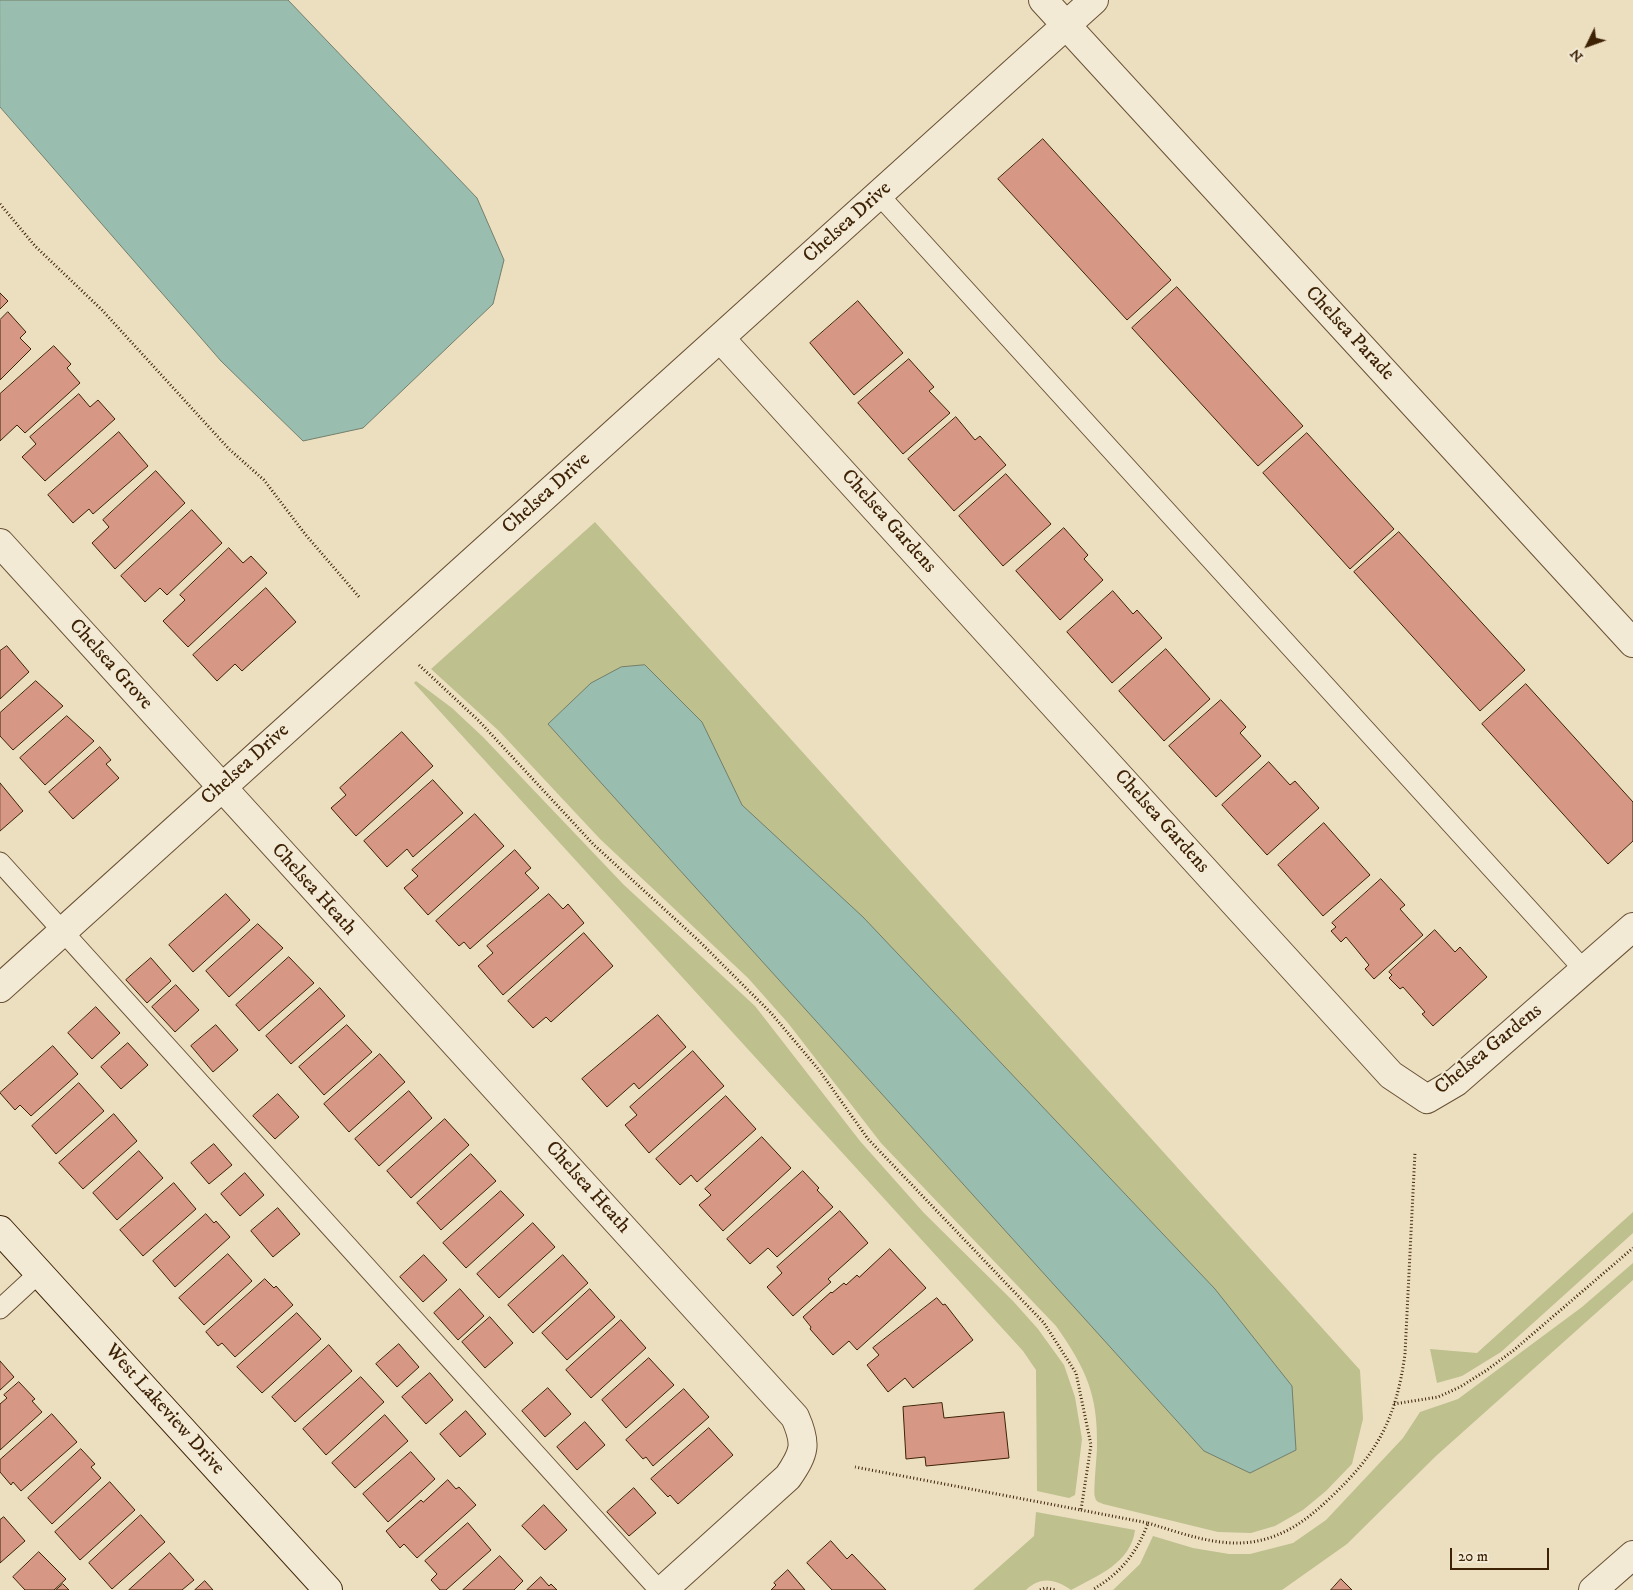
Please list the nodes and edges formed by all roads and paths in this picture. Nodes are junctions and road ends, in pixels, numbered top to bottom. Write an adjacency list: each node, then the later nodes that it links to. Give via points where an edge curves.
1 (1043, 0): 3 (street, Chelsea Parade)
2 (1094, 0): 3 (street, Chelsea Drive)
3 (1066, 25): 4 (street, Chelsea Drive); 9 (street, Chelsea Parade)
4 (880, 196): 6 (street, Chelsea Drive); 15 (lane)
5 (0, 204): 8 (path, via 35,246 102,310 229,449 264,480)
6 (720, 338): 11 (street, Chelsea Drive); 15 (street, Chelsea Gardens, via 1391,1075 1427,1099 1456,1082)
7 (0, 543): 11 (street, Chelsea Grove)
8 (360, 598)
9 (1633, 643)
10 (419, 665): 24 (path, via 479,721 593,844 698,940 771,1013 819,1070 868,1139 1044,1323 1076,1373 1091,1445)
11 (220, 787): 14 (street, Chelsea Drive); 29 (street, Chelsea Heath, via 794,1417 804,1438 801,1458 788,1477)
12 (0, 862): 14 (lane)
13 (1633, 927): 15 (street, Chelsea Gardens)
14 (64, 932): 16 (street, Chelsea Drive); 28 (lane)
15 (1585, 971)
16 (0, 988)
17 (1415, 1152): 22 (path, via 1405,1354 1401,1386)
18 (0, 1230): 20 (street, West Lakeview Drive)
19 (1633, 1248): 22 (path, via 1487,1370 1438,1397)
20 (39, 1273): 21 (lane); 27 (street, West Lakeview Drive)
21 (0, 1310)
22 (1394, 1404): 25 (path, via 1375,1449 1356,1474 1311,1516 1285,1533 1251,1542 1204,1540)
23 (855, 1467): 24 (path)
24 (1081, 1510): 25 (path)
25 (1148, 1523): 32 (path, via 1140,1544 1122,1568)
26 (1633, 1555): 33 (street)
27 (328, 1590)
28 (659, 1590)
29 (663, 1590)
30 (1040, 1590): 31 (path)
31 (1056, 1590)
32 (1092, 1590)
33 (1593, 1590)

